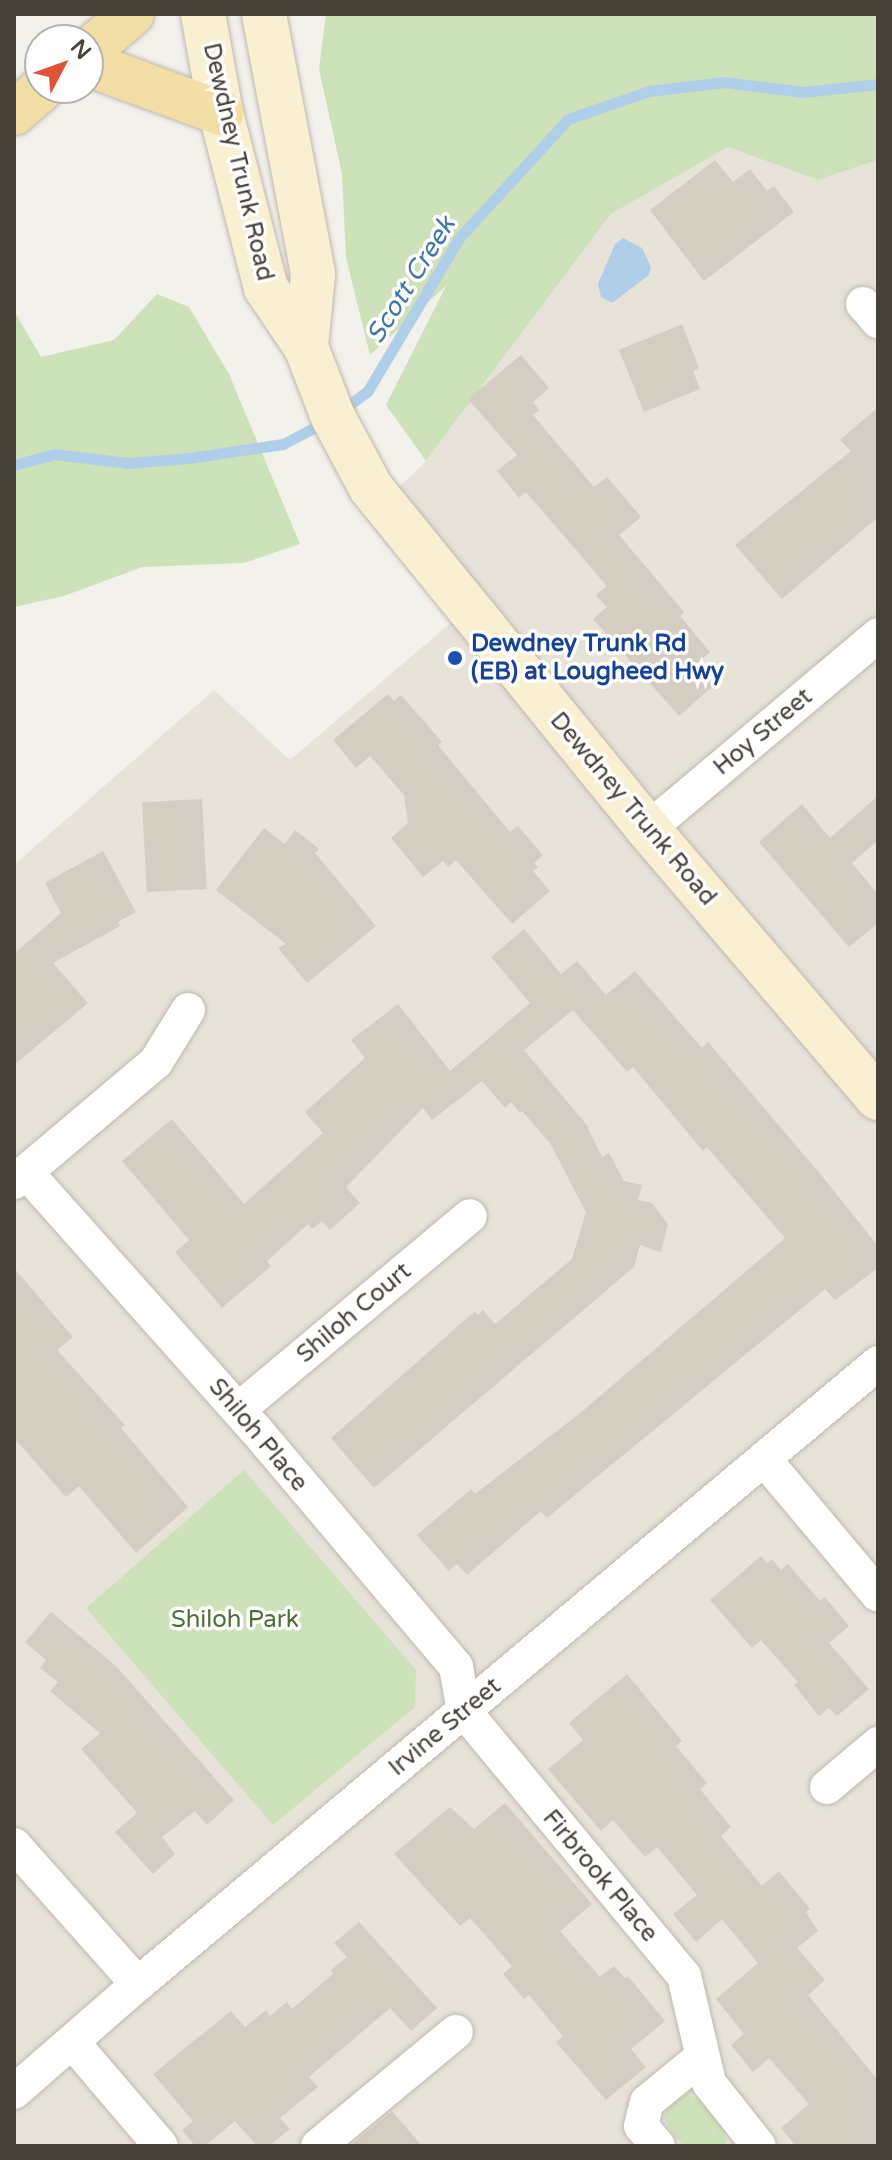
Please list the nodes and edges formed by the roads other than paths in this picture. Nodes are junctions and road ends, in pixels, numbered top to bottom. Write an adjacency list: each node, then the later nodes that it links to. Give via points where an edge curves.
1 (132, 14): 4 (main road)
2 (203, 14): 6 (main road, Dewdney Trunk Road)
3 (264, 14): 7 (main road, Dewdney Trunk Road, via 313,274)
4 (104, 38)
5 (104, 70): 6 (main road)
6 (221, 113): 7 (main road, Dewdney Trunk Road, via 266,288)
7 (308, 353): 9 (main road, Dewdney Trunk Road, via 362,472 407,536)
8 (878, 635): 9 (street, Hoy Street)
9 (648, 829): 11 (main road, Dewdney Trunk Road)
10 (188, 1010): 12 (street, via 156,1062)
11 (878, 1098)
12 (20, 1177): 15 (street, Shiloh Place)
13 (470, 1216): 15 (street, Shiloh Court)
14 (878, 1363): 16 (street, Irvine Street)
15 (238, 1410): 18 (street, Shiloh Place, via 456,1667)
16 (764, 1459): 17 (street); 18 (street, Irvine Street)
17 (878, 1595)
18 (464, 1711): 22 (street, Irvine Street); 25 (street, Firbrook Place, via 684,1976)
19 (878, 1744): 20 (street)
20 (827, 1787)
21 (14, 1845): 22 (street)
22 (138, 1984): 24 (street, Irvine Street)
23 (456, 2032): 28 (street)
24 (73, 2043): 26 (street, Irvine Street); 27 (street)
25 (702, 2057): 29 (street, via 647,2102 641,2126); 30 (street, Firbrook Place, via 709,2083)
26 (14, 2092)
27 (161, 2146)
28 (318, 2146)
29 (658, 2146)
30 (759, 2146)

